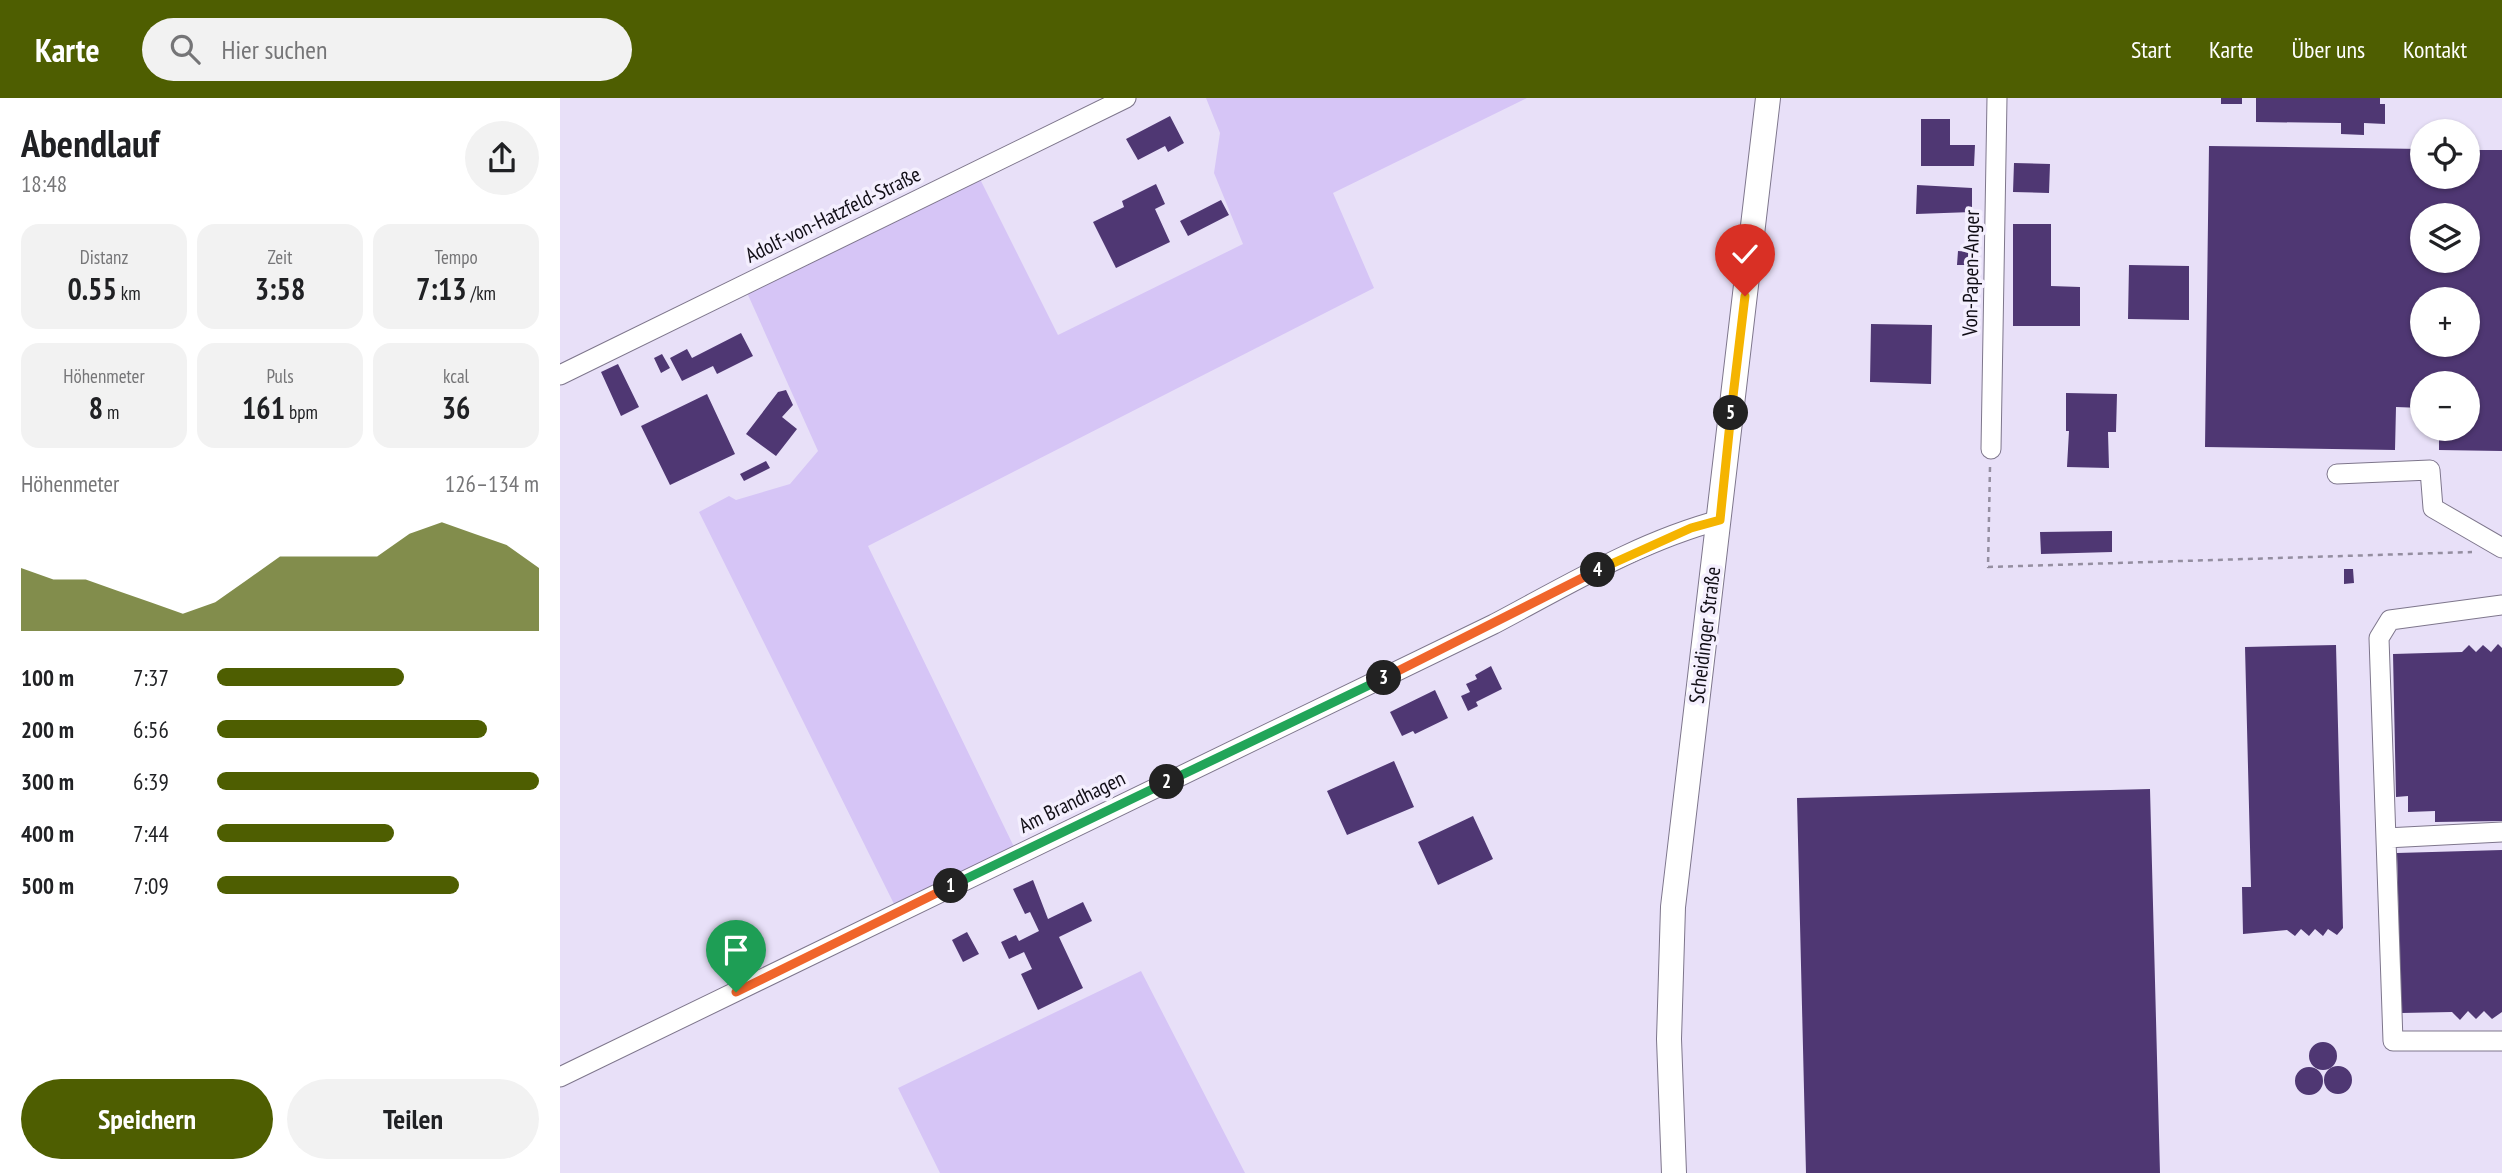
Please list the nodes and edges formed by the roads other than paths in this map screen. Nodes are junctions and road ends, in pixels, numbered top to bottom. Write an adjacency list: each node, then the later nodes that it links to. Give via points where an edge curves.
1 (1126, 98): 4 (street, Adolf-von-Hatzfeld-Straße)
2 (1768, 98): 7 (main road, Scheidinger Straße)
3 (1997, 98): 5 (street, Von-Papen-Anger)
4 (560, 375)
5 (1991, 449)
6 (2337, 474): 8 (street, via 2430,470 2432,508)
7 (1720, 520): 13 (street, Am Brandhagen, via 1691,528 1596,571 1469,637); 14 (main road, Scheidinger Straße, via 1673,907 1669,1039)
8 (2502, 548)
9 (2502, 605): 11 (street, via 2390,620 2379,638)
10 (2502, 832): 11 (street)
11 (2386, 838): 12 (street, via 2393,1041)
12 (2502, 1041)
13 (560, 1077)
14 (1674, 1173)

